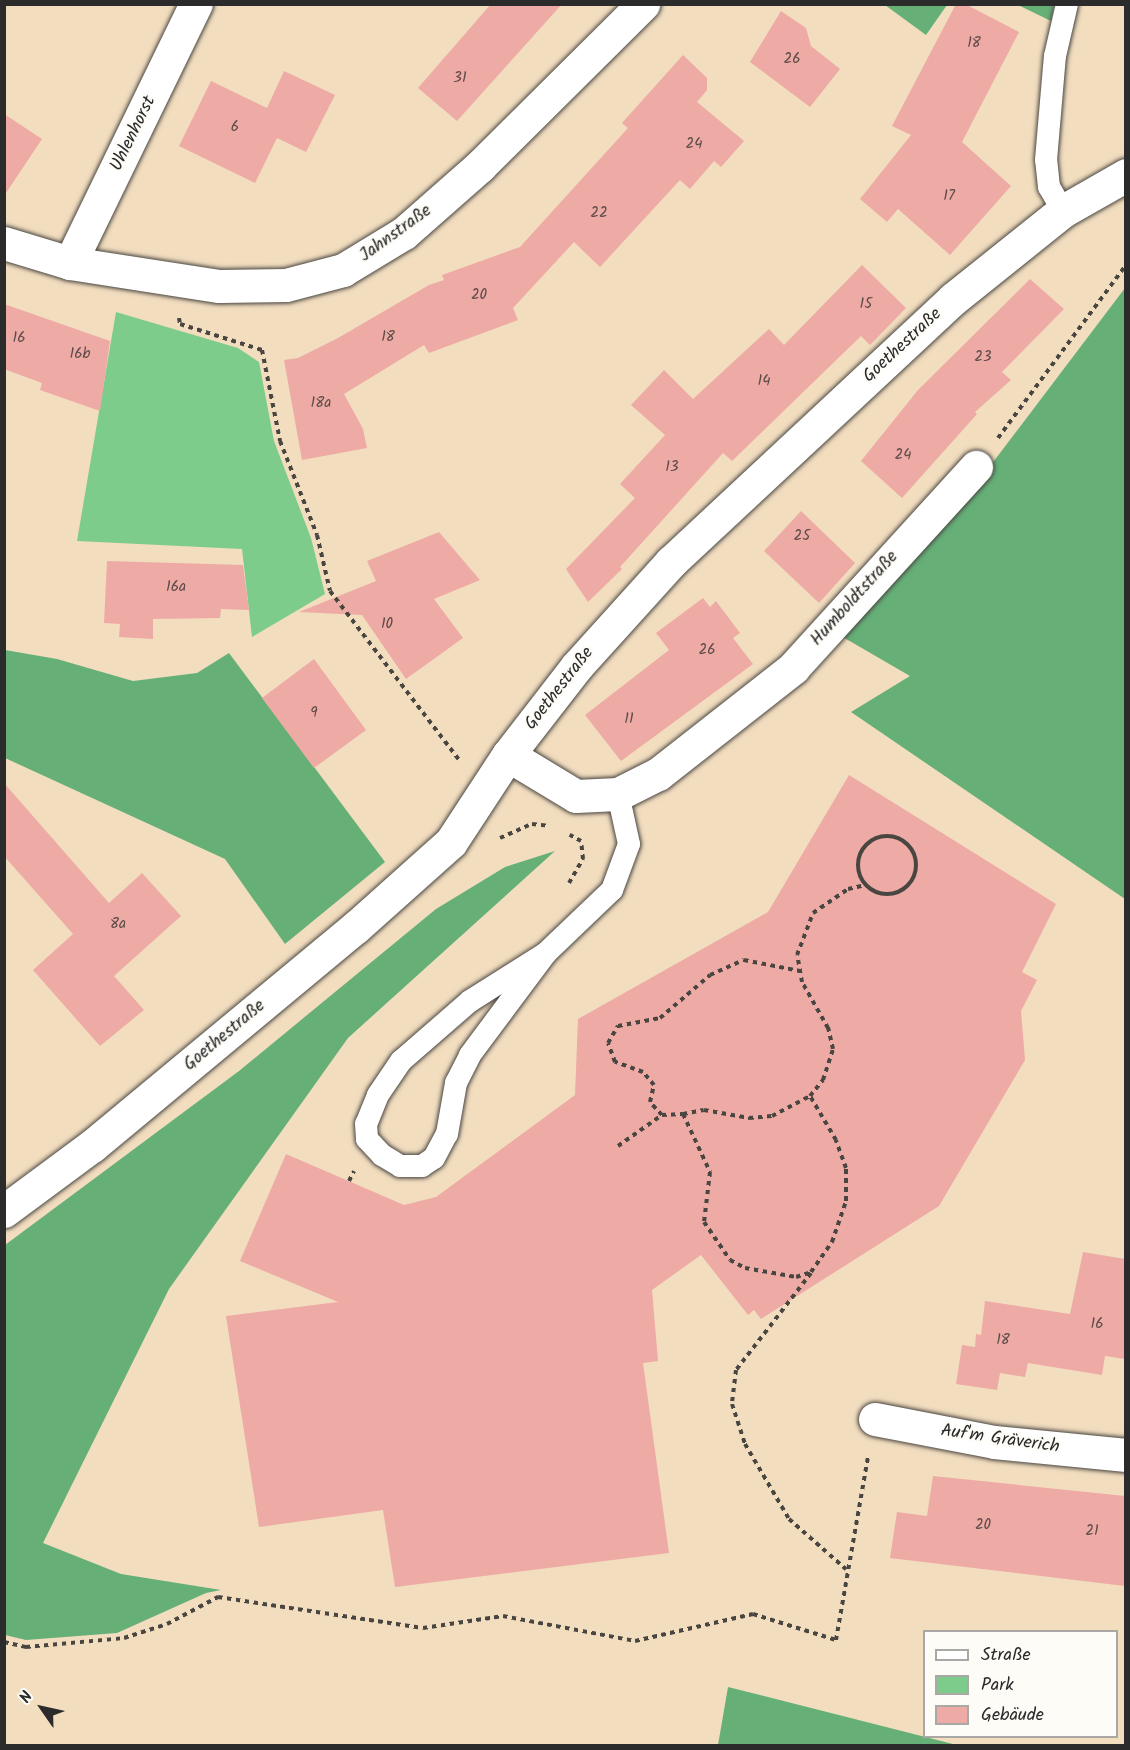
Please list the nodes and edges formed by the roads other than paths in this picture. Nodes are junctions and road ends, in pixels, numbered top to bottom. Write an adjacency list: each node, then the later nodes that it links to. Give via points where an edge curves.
1 (196, 4): 7 (street, Uhlenhorst)
2 (643, 4): 7 (street, Jahnstraße, via 480,166 404,233 343,270 286,285 219,286)
3 (1067, 4): 5 (lane, via 1055,56 1046,160 1049,187)
4 (1125, 175): 5 (street, Goethestraße)
5 (1063, 211): 9 (street, Goethestraße, via 953,299 671,562 620,615)
6 (4, 243): 7 (street, Jahnstraße)
7 (70, 263)
8 (976, 467): 10 (street, Humboldtstraße, via 793,668 658,774)
9 (508, 755): 10 (street, Humboldtstraße, via 576,796); 12 (street, Goethestraße, via 451,842 356,927 101,1138)
10 (618, 794): 11 (lane, via 629,844 612,890)
11 (546, 953): 11 (lane, via 470,1001 401,1061 378,1095 366,1124 367,1139 382,1155 400,1166 422,1166 434,1158 447,1134 456,1083 470,1055)
12 (4, 1211)
13 (875, 1419): 14 (street, Auf'm Gräverich, via 994,1442)
14 (1125, 1455)

